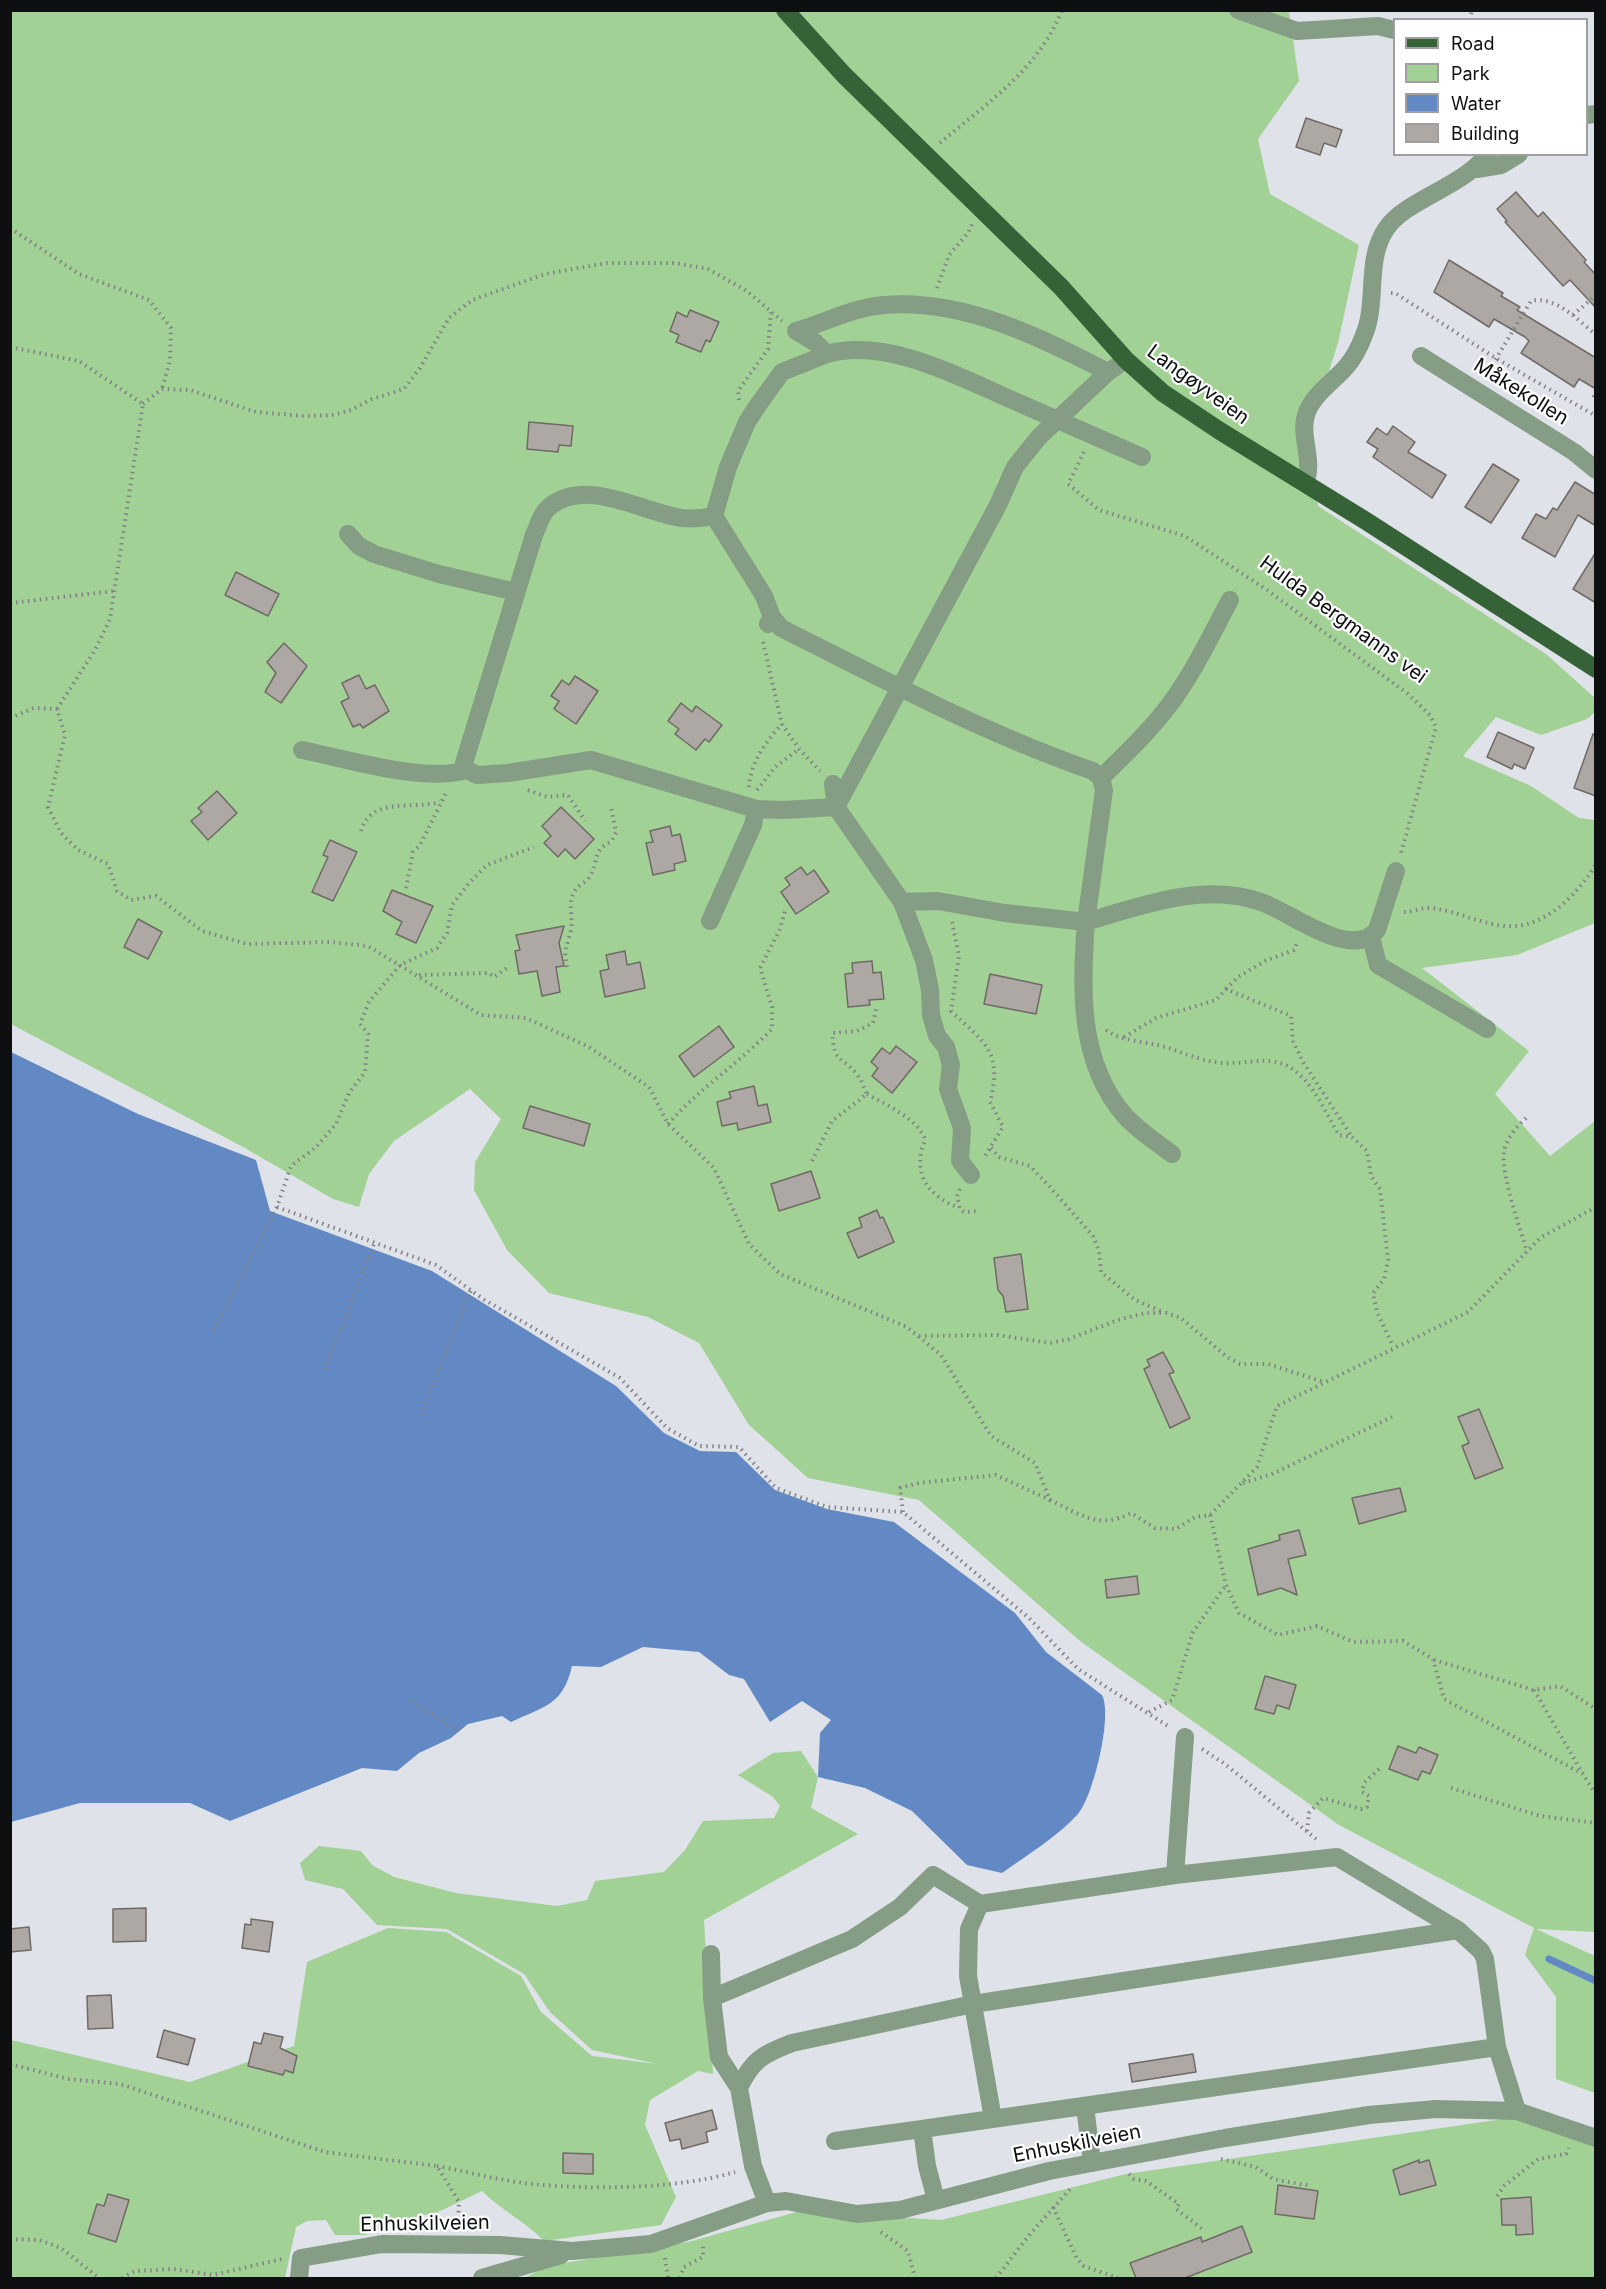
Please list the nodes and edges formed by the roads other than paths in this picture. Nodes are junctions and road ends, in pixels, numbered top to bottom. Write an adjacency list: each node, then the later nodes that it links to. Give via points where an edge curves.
1 (785, 10): 8 (main road, Langøyveien, via 844,75 1061,287)
2 (1238, 10): 3 (street, via 1296,31 1378,26)
3 (1393, 30)
4 (1516, 156): 5 (street, via 1501,165)
5 (1482, 159): 13 (street, via 1386,228 1376,254 1365,334 1347,366 1308,410 1305,436 1309,469)
6 (827, 354): 9 (street, via 796,331 883,305 931,306 985,318); 10 (street, via 861,350 931,364); 14 (street, via 782,372 758,405 728,467)
7 (1421, 356): 12 (street, Måkekollen, via 1574,452)
8 (1126, 360): 9 (street); 13 (main road, Langøyveien, via 1192,414)
9 (1108, 372): 10 (street)
10 (1058, 420): 11 (street); 19 (street, via 1015,467)
11 (1142, 457)
12 (1596, 470)
13 (1305, 483): 18 (main road, Langøyveien)
14 (714, 516): 16 (street, via 682,518 590,496 557,502 545,511 534,535); 19 (street, via 764,596 770,620)
15 (348, 534): 16 (street, via 374,554)
16 (516, 592): 21 (street)
17 (1230, 600): 22 (street, via 1191,674 1170,704)
18 (1596, 669)
19 (898, 689): 22 (street, via 1005,739 1093,771); 25 (street)
20 (302, 750): 21 (street, via 408,771)
21 (460, 772): 24 (street, via 508,773 591,760)
22 (1101, 778): 29 (street, via 1104,790)
23 (833, 784): 25 (street)
24 (750, 807): 25 (street); 28 (street, via 753,825)
25 (836, 807): 27 (street)
26 (1396, 871): 30 (street, via 1385,911)
27 (902, 903): 29 (street, via 938,901); 33 (street, via 924,960 937,1036 946,1047 951,1065 948,1089 962,1128 960,1161)
28 (710, 921)
29 (1086, 922): 30 (street, via 1162,901 1230,893 1263,902 1339,940); 32 (street, via 1084,1012 1092,1056 1124,1114)
30 (1371, 937): 31 (street, via 1378,964)
31 (1487, 1029)
32 (1172, 1154)
33 (971, 1175)
34 (1185, 1737): 35 (street)
35 (1175, 1875): 36 (street); 37 (street, via 1337,1857)
36 (980, 1904): 39 (street, via 933,1875 900,1907 852,1939); 40 (street, via 969,1929 968,1976)
37 (1458, 1930): 40 (street); 41 (street, via 1485,1959)
38 (711, 1954): 39 (street)
39 (712, 1998): 42 (street, via 720,2057)
40 (973, 2004): 42 (street, via 792,2043 764,2053 747,2071); 45 (street)
41 (1497, 2047): 43 (street); 44 (street)
42 (739, 2088): 51 (street, via 753,2166)
43 (1085, 2106): 45 (street); 49 (street)
44 (1517, 2110): 47 (street, Enhuskilveien); 49 (street, Enhuskilveien, via 1436,2109 1369,2115)
45 (993, 2119): 46 (street)
46 (922, 2128): 48 (street); 50 (street)
47 (1596, 2138)
48 (835, 2140)
49 (1092, 2163): 50 (street, Enhuskilveien)
50 (936, 2200): 51 (street, Enhuskilveien, via 900,2210 857,2214 786,2201)
51 (767, 2203): 52 (street, Enhuskilveien, via 663,2242)
52 (572, 2252): 53 (street, Enhuskilveien, via 456,2244 382,2244 301,2258); 54 (street, Enhuskilveien)
53 (299, 2278)
54 (482, 2278)

